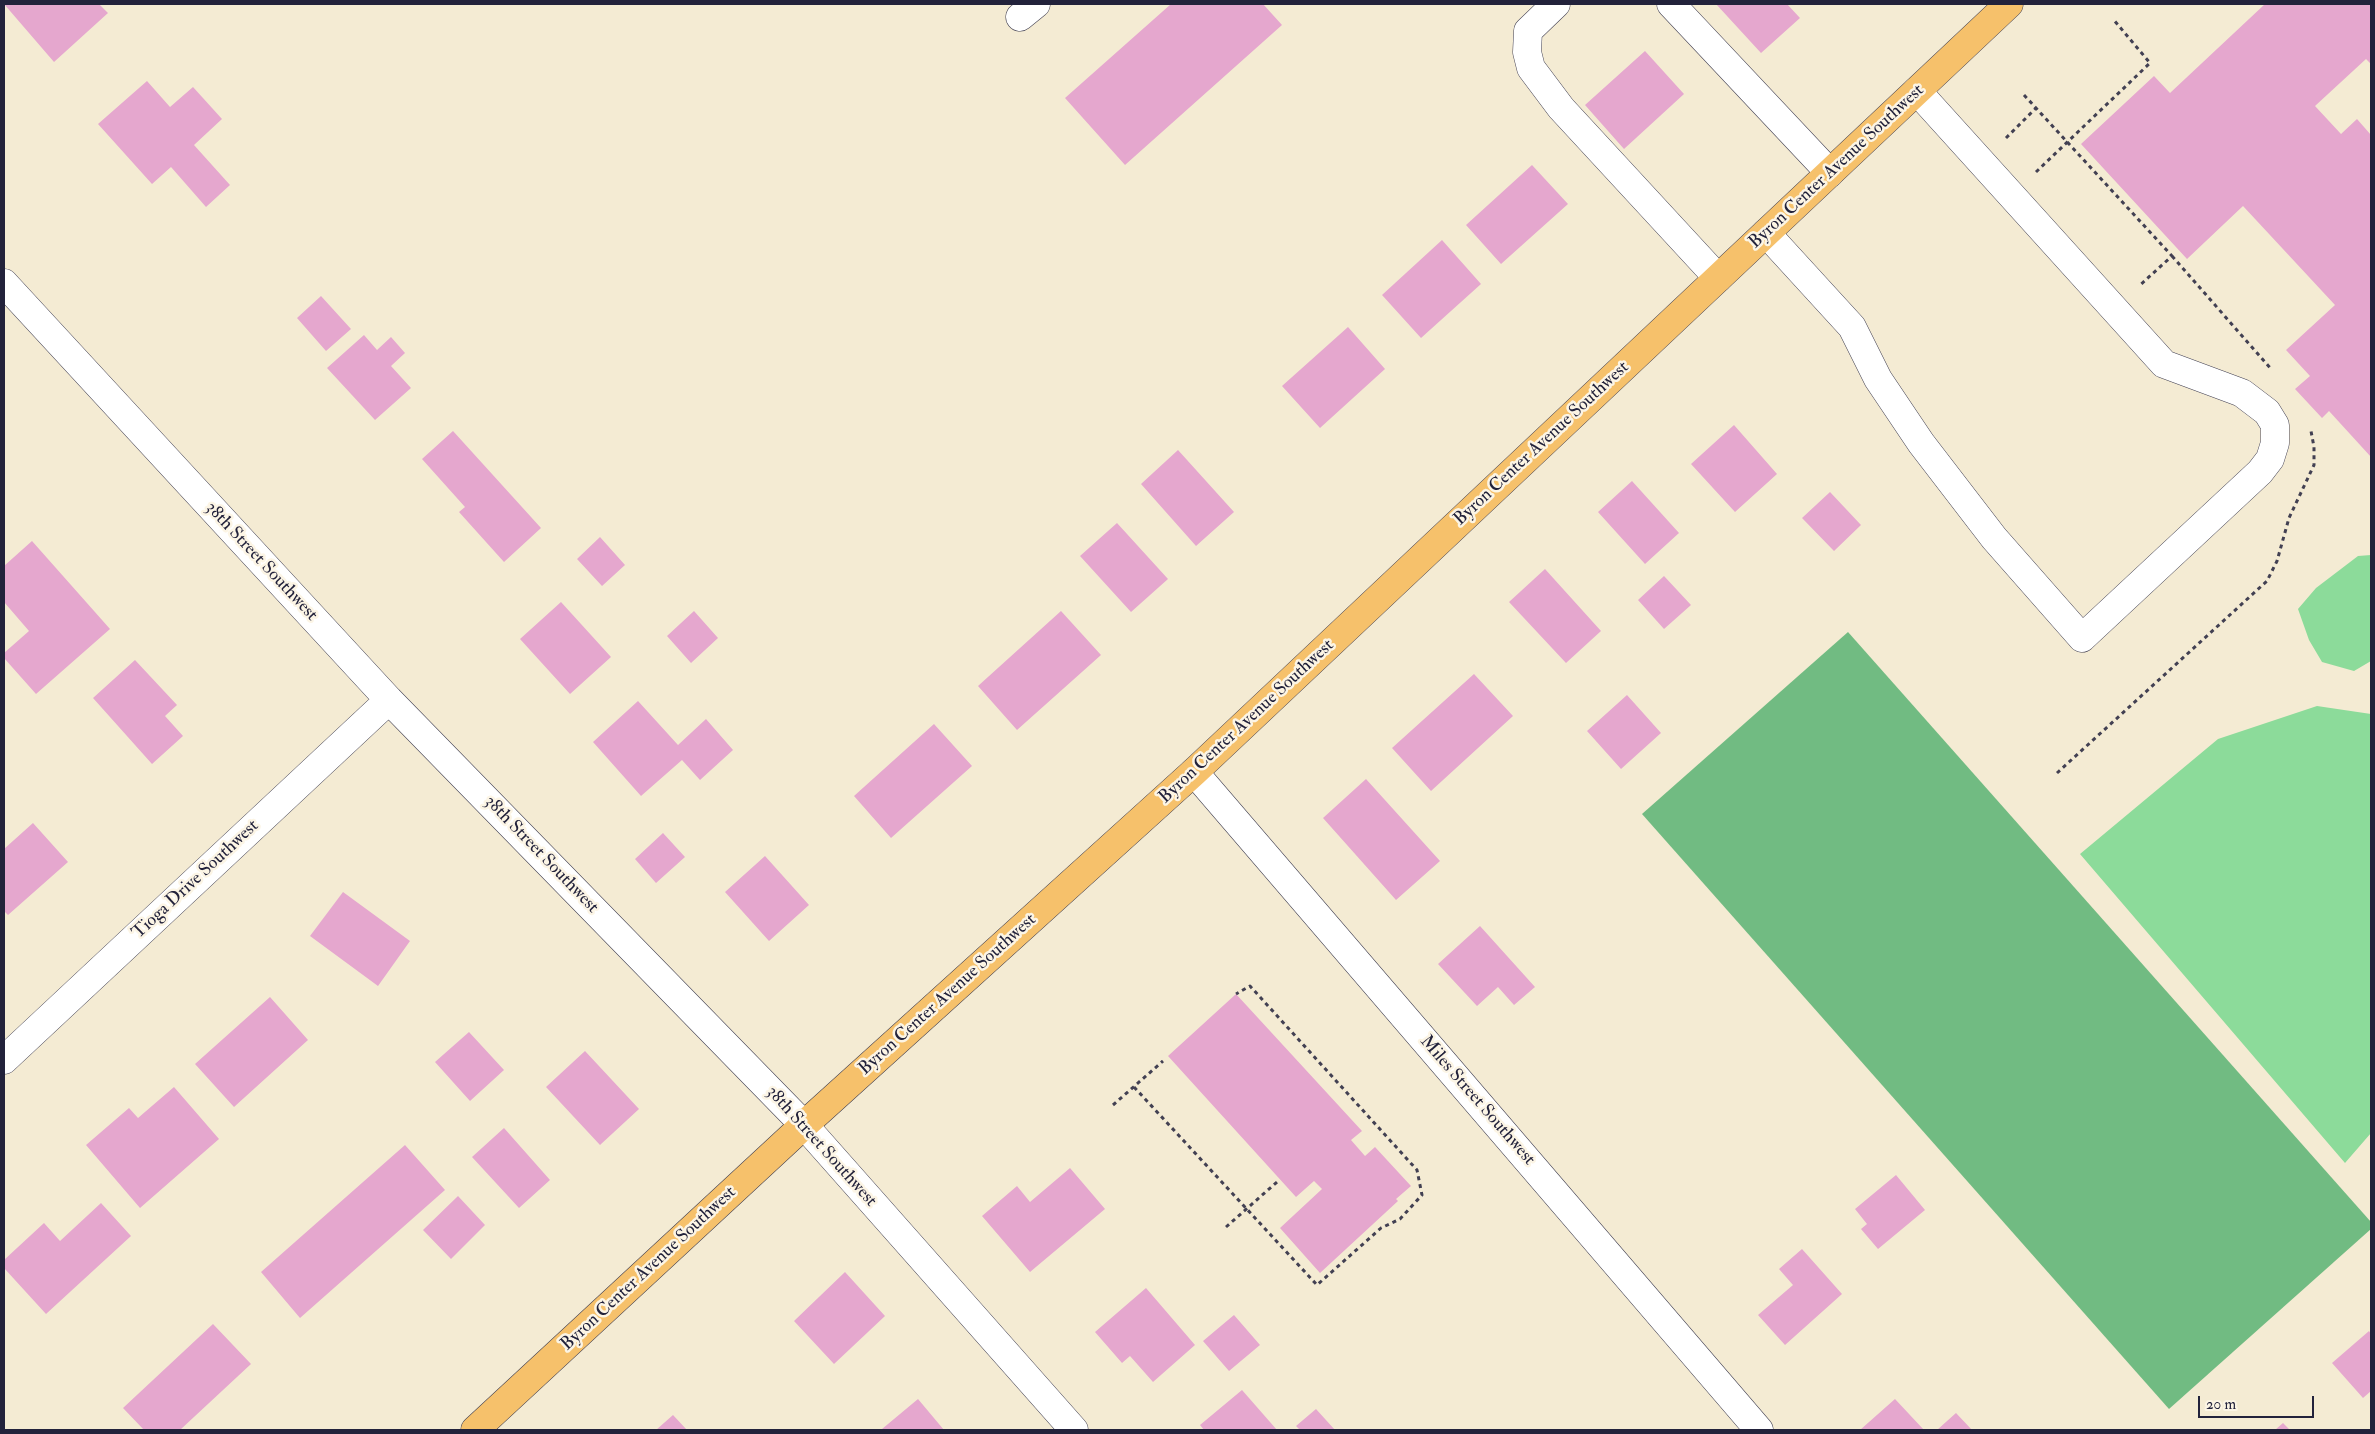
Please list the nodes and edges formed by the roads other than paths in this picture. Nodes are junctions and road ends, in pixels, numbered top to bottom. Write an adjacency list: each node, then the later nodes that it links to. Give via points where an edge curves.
1 (1556, 4): 7 (street, via 1528,31 1530,68 1561,108)
2 (1671, 4): 5 (street)
3 (2009, 4): 4 (main road, Byron Center Avenue Southwest)
4 (1917, 91): 5 (main road, Byron Center Avenue Southwest); 6 (street, via 2164,364 2242,393 2267,412 2275,425 2275,443 2260,472 2082,638 1994,538 1921,443 1878,379 1852,327)
5 (1830, 173): 6 (main road, Byron Center Avenue Southwest)
6 (1766, 233): 7 (main road, Byron Center Avenue Southwest)
7 (1718, 278): 10 (main road, Byron Center Avenue Southwest)
8 (4, 283): 9 (street, 38th Street Southwest)
9 (389, 700): 11 (street, Tioga Drive Southwest); 12 (street, 38th Street Southwest)
10 (1194, 772): 12 (main road, Byron Center Avenue Southwest); 15 (street, Miles Street Southwest)
11 (4, 1060)
12 (804, 1125): 13 (main road, Byron Center Avenue Southwest); 14 (street, 38th Street Southwest)
13 (475, 1430)
14 (1074, 1430)
15 (1759, 1430)

